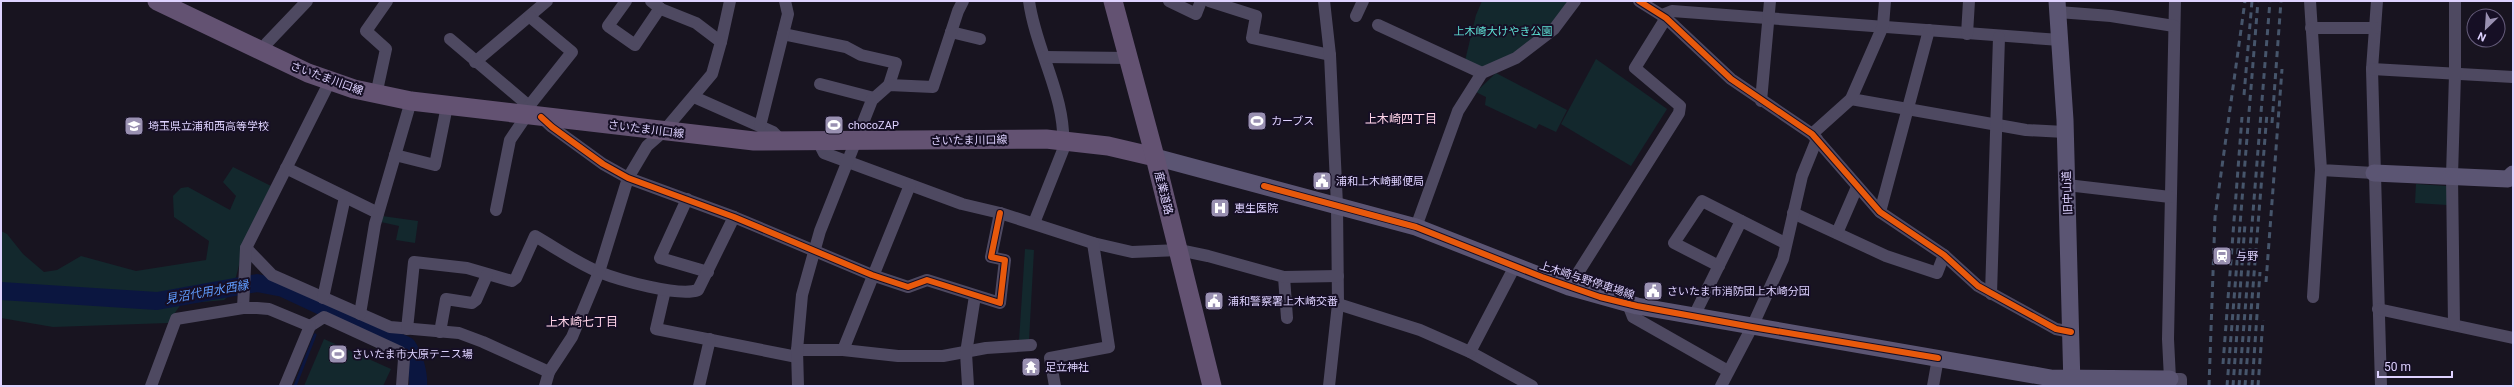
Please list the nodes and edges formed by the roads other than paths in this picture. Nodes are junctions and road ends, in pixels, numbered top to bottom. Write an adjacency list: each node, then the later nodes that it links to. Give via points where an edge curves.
1 (157, 1): 45 (main road, さいたま川口線)
2 (307, 1): 45 (street, via 267,43)
3 (386, 1): 57 (street, via 366,30 386,49)
4 (547, 1): 28 (street)
5 (626, 1): 25 (street, via 608,26 635,45)
6 (730, 1): 44 (street)
7 (786, 1): 38 (street, via 788,14)
8 (963, 1): 37 (street)
9 (1029, 1): 47 (street, via 1032,24)
10 (1113, 1): 48 (main road, 産業道路)
11 (1169, 1): 12 (street, via 1196,14)
12 (1201, 1)
13 (1209, 1): 46 (street, via 1256,16 1252,38)
14 (1324, 1): 46 (street)
15 (1363, 1): 27 (street)
16 (1575, 1): 51 (street, via 1554,29 1516,58)
17 (1640, 1): 29 (street)
18 (1770, 1): 30 (street)
19 (1885, 1): 32 (street)
20 (1969, 1): 39 (street)
21 (2175, 1): 33 (street)
22 (2310, 1): 34 (street)
23 (2377, 1): 35 (street)
24 (2455, 1): 52 (street)
25 (662, 5): 44 (street, via 696,22)
26 (2058, 6): 33 (street); 43 (main road, 旧中山道)
27 (1356, 16)
28 (530, 17): 49 (street); 65 (street, via 572,52)
29 (1664, 17): 30 (street, via 1672,11); 61 (street, via 1731,79); 115 (street, via 1635,68 1680,106 1679,113)
30 (1769, 19): 32 (street); 61 (street)
31 (1378, 26): 51 (street)
32 (1883, 26): 36 (street); 60 (street)
33 (2174, 26): 88 (street)
34 (2311, 28): 35 (street); 79 (street)
35 (2375, 28): 50 (street)
36 (1929, 30): 39 (street); 64 (street)
37 (951, 32): 41 (street); 56 (street, via 933,87)
38 (784, 34): 56 (street, via 846,47 861,55 896,62); 67 (street)
39 (1967, 34): 40 (street)
40 (1999, 37): 43 (street); 66 (street)
41 (980, 38)
42 (450, 40): 49 (street)
43 (2060, 40): 69 (main road, 旧中山道)
44 (721, 42): 58 (street, via 712,74)
45 (262, 52): 54 (main road, さいたま川口線)
46 (1330, 55): 90 (street)
47 (1045, 57): 48 (street); 71 (street, via 1060,102)
48 (1128, 58): 76 (main road, 産業道路)
49 (476, 62): 65 (street)
50 (2372, 69): 52 (street); 80 (street)
51 (1482, 73): 99 (street, via 1458,111)
52 (2455, 74): 53 (street); 81 (street)
53 (2513, 77)
54 (330, 81): 57 (main road, さいたま川口線); 78 (street)
55 (820, 84): 59 (street)
56 (890, 85): 59 (street)
57 (376, 95): 62 (main road, さいたま川口線)
58 (694, 97): 67 (street); 68 (street)
59 (874, 98): 72 (street)
60 (1851, 99): 64 (street); 70 (street)
61 (1761, 101): 70 (street)
62 (411, 102): 63 (main road, さいたま川口線); 75 (street)
63 (447, 106): 65 (main road, さいたま川口線); 75 (street, via 435,165)
64 (1907, 109): 66 (street); 93 (street)
65 (533, 113): 68 (main road, さいたま川口線); 82 (street, via 603,164); 91 (street, via 510,140)
66 (1998, 123): 69 (street, via 2026,130); 117 (street)
67 (760, 126): 73 (street, via 777,136)
68 (663, 132): 73 (main road, さいたま川口線); 82 (street, via 647,146)
69 (2065, 132): 85 (main road, 旧中山道)
70 (1814, 136): 86 (street); 92 (street)
71 (1063, 141): 72 (main road, さいたま川口線, via 1014,139); 76 (main road, さいたま川口線, via 1108,146); 98 (street, via 1063,150)
72 (856, 142): 74 (main road, さいたま川口線); 77 (street)
73 (779, 143): 74 (main road, さいたま川口線)
74 (819, 143): 77 (street, via 824,153)
75 (395, 155): 94 (street)
76 (1155, 157): 90 (main road, 上木崎与野停車場線); 104 (main road, 産業道路)
77 (849, 162): 84 (street); 105 (street, via 820,231)
78 (286, 168): 87 (street); 103 (street)
79 (2321, 170): 80 (street); 119 (street)
80 (2374, 173): 81 (main road); 124 (street)
81 (2452, 176): 83 (main road); 128 (street)
82 (628, 178): 89 (street); 109 (street)
83 (2511, 178)
84 (910, 185): 95 (street, via 962,204); 112 (street)
85 (2067, 185): 88 (street); 133 (main road, 旧中山道)
86 (1857, 186): 93 (street); 100 (street)
87 (345, 197): 94 (street); 120 (street)
88 (2170, 197): 145 (street)
89 (687, 199): 96 (street); 110 (street, via 660,258)
90 (1337, 205): 99 (main road, 上木崎与野停車場線); 113 (street)
91 (496, 210)
92 (1793, 212): 100 (street); 102 (street)
93 (1880, 212): 106 (street)
94 (378, 213): 125 (street)
95 (1000, 213): 98 (street); 118 (street, via 992,257 1006,260 1000,303)
96 (734, 217): 105 (street); 110 (street)
97 (1742, 222): 102 (street); 108 (street); 108 (street, via 1702,201 1674,243)
98 (1034, 224): 101 (street)
99 (1416, 227): 107 (main road, 上木崎与野停車場線)
100 (1837, 233): 106 (street, via 1886,256 1937,273)
101 (1093, 243): 104 (street, via 1132,252); 153 (street, via 1109,347 1050,358)
102 (1785, 243): 130 (street, via 1783,259)
103 (246, 248): 120 (street, via 272,276); 121 (street)
104 (1179, 250): 114 (street); 154 (main road, 産業道路)
105 (814, 252): 112 (street); 139 (street, via 802,295)
106 (1944, 255): 117 (street, via 1978,286)
107 (1515, 266): 115 (main road, 上木崎与野停車場線); 138 (street)
108 (1719, 266): 126 (street)
109 (599, 272): 111 (street, via 535,236 516,278 512,281); 116 (street); 143 (street, via 572,337)
110 (708, 272): 116 (street, via 698,290 688,294)
111 (487, 275): 131 (street, via 468,268 414,262); 132 (street, via 476,300 472,303 446,299)
112 (872, 275): 118 (street, via 908,286 926,280); 137 (street)
113 (1338, 276): 114 (street); 122 (street)
114 (1284, 277): 127 (street)
115 (1569, 287): 123 (main road, 上木崎与野停車場線)
116 (665, 290): 135 (street, via 656,329)
117 (1991, 294): 133 (street, via 2056,329)
118 (975, 296): 140 (street)
119 (2313, 297)
120 (323, 298): 125 (street)
121 (243, 303): 129 (street, via 270,309); 146 (street, via 176,319)
122 (1338, 304): 138 (street, via 1420,330); 155 (street)
123 (1628, 304): 126 (main road, 上木崎与野停車場線); 142 (street, via 1633,317)
124 (2378, 309): 128 (street); 159 (street)
125 (360, 314): 131 (street, via 390,327)
126 (1694, 316): 130 (main road, 上木崎与野停車場線)
127 (1287, 318)
128 (2454, 325): 134 (street)
129 (310, 326): 147 (street); 148 (street, via 324,318 400,352 404,359)
130 (1752, 327): 141 (main road, 上木崎与野停車場線); 142 (street)
131 (406, 329): 132 (street)
132 (440, 332): 143 (street, via 459,333)
133 (2071, 332): 144 (main road, 旧中山道)
134 (2513, 338)
135 (710, 339): 139 (street); 150 (street)
136 (1030, 345): 140 (street, via 986,348)
137 (843, 350): 139 (street); 140 (street, via 898,356)
138 (1470, 352): 156 (street)
139 (797, 353): 151 (street)
140 (966, 353): 152 (street)
141 (1938, 358): 144 (main road, 上木崎与野停車場線); 158 (street)
142 (1728, 371): 157 (street)
143 (549, 372): 149 (street)
144 (2072, 382): 145 (main road, 上木崎与野停車場線)
145 (2175, 383)
146 (151, 386)
147 (285, 386)
148 (402, 386)
149 (545, 386)
150 (699, 386)
151 (798, 386)
152 (968, 386)
153 (1055, 386)
154 (1212, 386)
155 (1329, 386)
156 (1532, 386)
157 (1721, 386)
158 (1933, 386)
159 (2381, 386)

